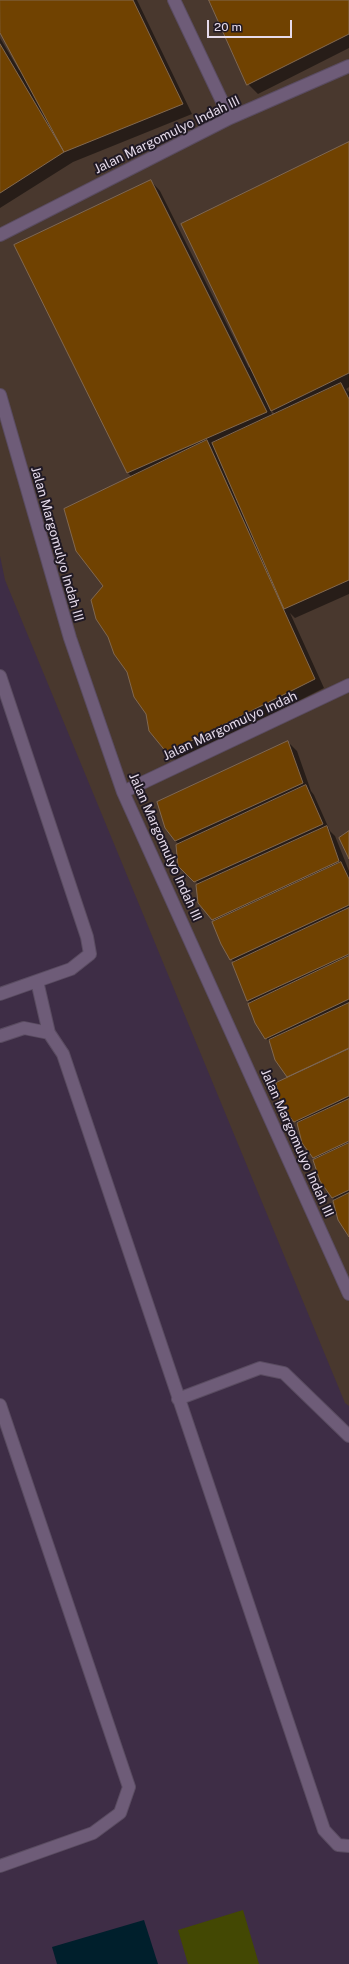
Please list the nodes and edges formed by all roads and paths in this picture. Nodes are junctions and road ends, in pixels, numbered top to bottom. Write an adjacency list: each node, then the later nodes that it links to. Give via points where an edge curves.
1 (174, 0): 3 (street)
2 (349, 66): 3 (street, Jalan Margomulyo Indah III)
3 (230, 118): 4 (street, Jalan Margomulyo Indah III)
4 (0, 235)
5 (0, 395): 8 (street, Jalan Margomulyo Indah III, via 70,638)
6 (0, 676): 9 (street, via 87,937 90,954 71,969)
7 (349, 685): 8 (street, Jalan Margomulyo Indah)
8 (123, 792): 13 (street, Jalan Margomulyo Indah III)
9 (37, 981): 10 (street); 11 (street)
10 (0, 994)
11 (49, 1033): 12 (street, via 24,1028); 14 (street, via 63,1054)
12 (0, 1036)
13 (349, 1294)
14 (178, 1398): 16 (street, via 260,1368 284,1373); 17 (street, via 324,1830 338,1845)
15 (0, 1405): 18 (street, via 129,1787 120,1813 93,1834)
16 (349, 1436)
17 (349, 1846)
18 (0, 1866)

